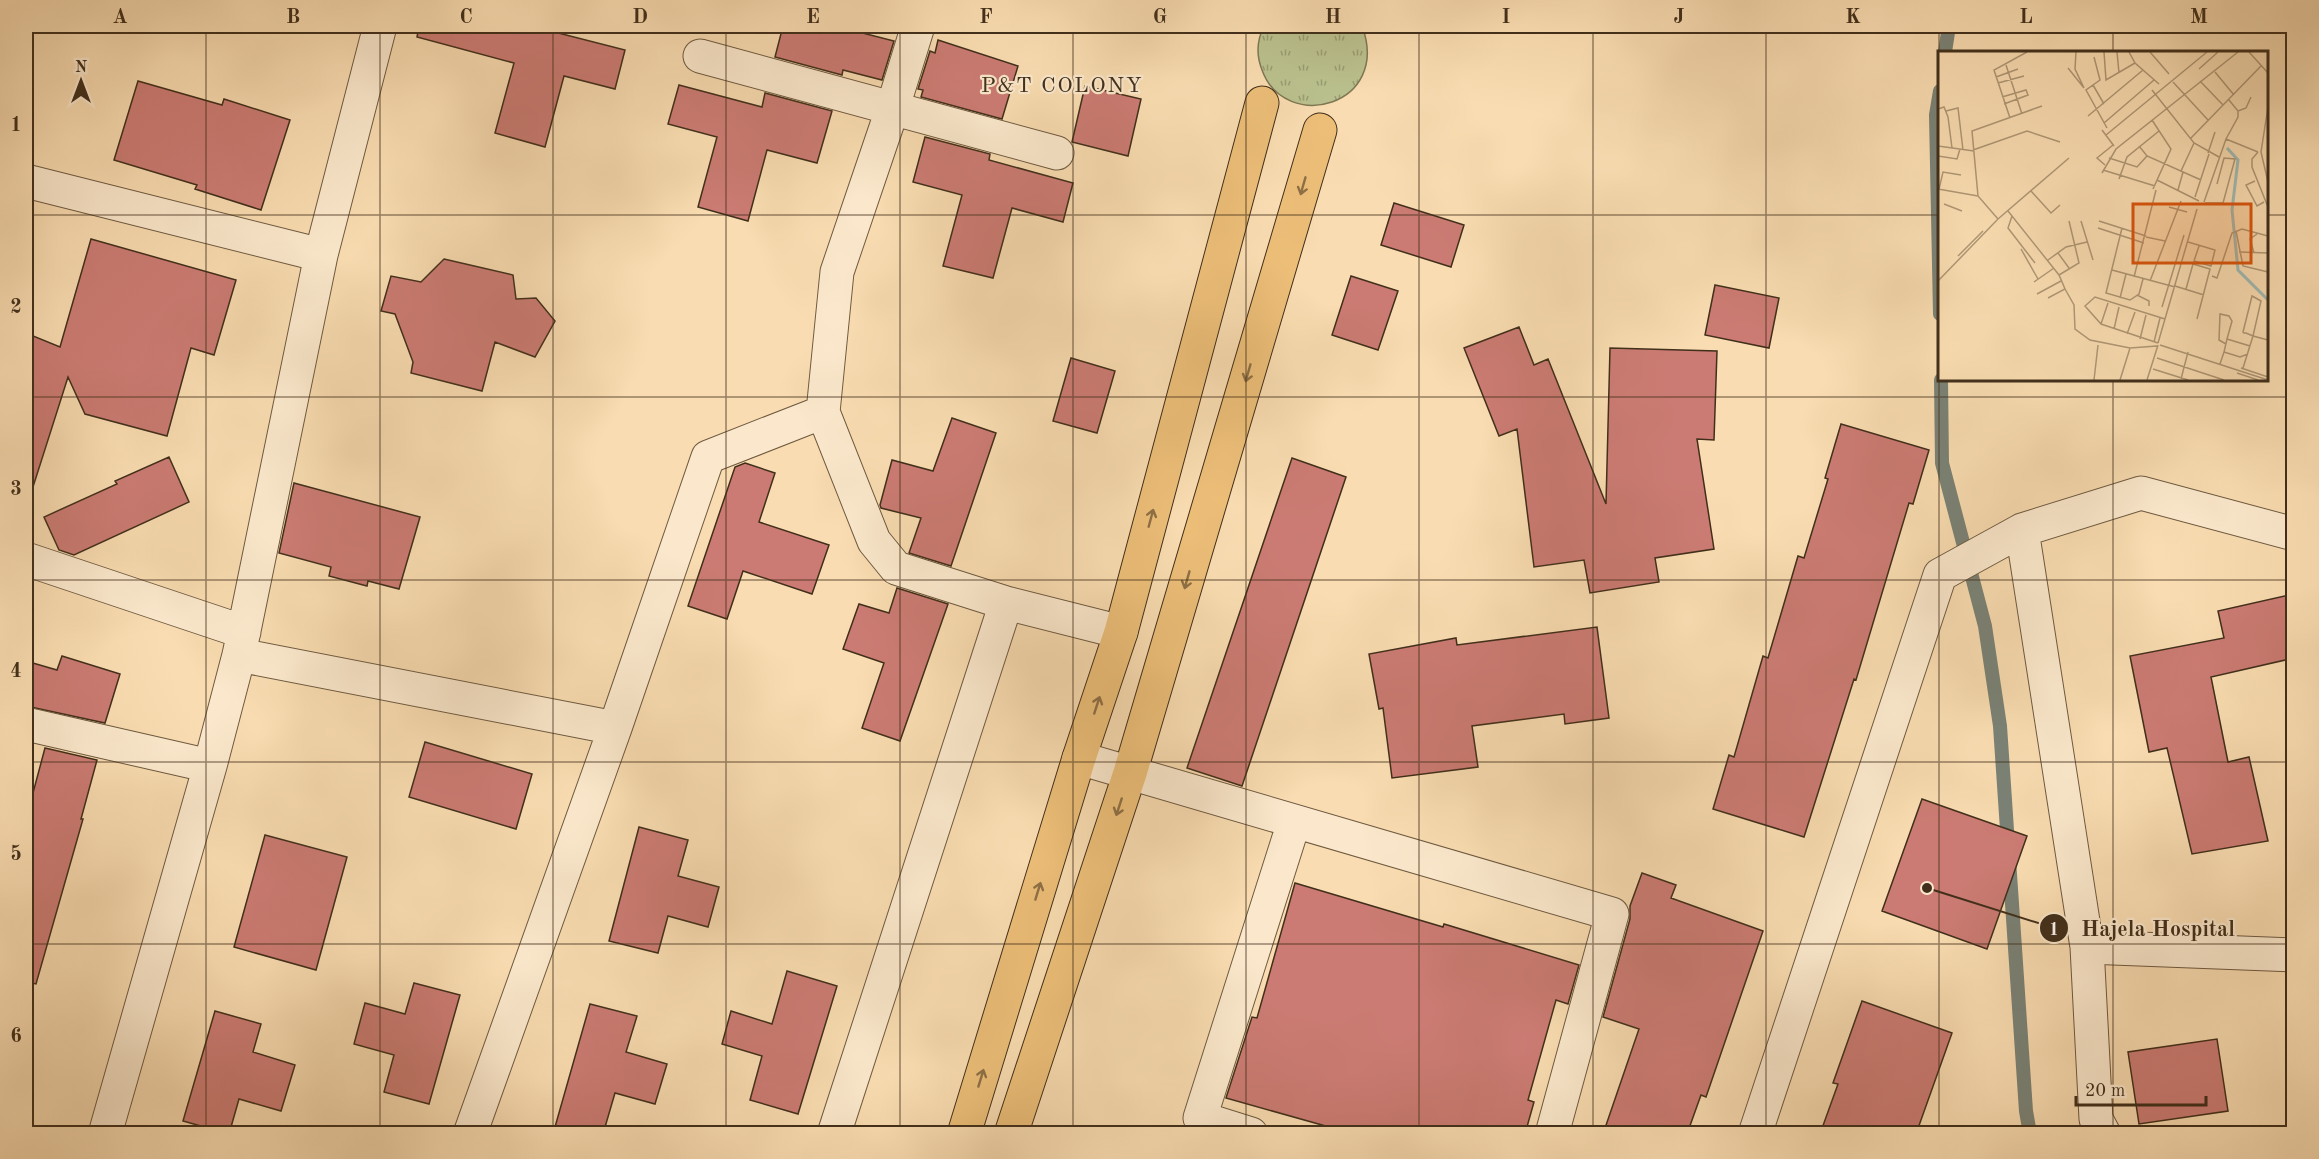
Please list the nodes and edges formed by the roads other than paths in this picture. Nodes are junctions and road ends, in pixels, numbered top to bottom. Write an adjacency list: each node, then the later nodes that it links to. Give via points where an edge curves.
1 (380, 26): 9 (street)
2 (918, 26): 5 (street)
3 (700, 56): 5 (street)
4 (1262, 103): 15 (main road, one-way to 4)
5 (892, 110): 7 (street); 10 (street, via 837,272)
6 (1320, 130): 21 (main road, one-way to 21)
7 (1057, 153)
8 (26, 181): 9 (street)
9 (321, 255): 16 (street)
10 (823, 412): 14 (street, via 874,541 896,568); 18 (street, via 708,457)
11 (2022, 530): 12 (street, via 2141,493); 23 (street); 32 (street, via 1940,575)
12 (2294, 534)
13 (26, 559): 16 (street)
14 (1006, 603): 15 (street); 27 (street)
15 (1121, 632): 19 (main road, one-way to 15)
16 (241, 644): 18 (street); 20 (street)
17 (26, 724): 20 (street)
18 (615, 728): 26 (street)
19 (1079, 758): 21 (street); 28 (main road, one-way to 19)
20 (210, 766): 25 (street)
21 (1130, 773): 22 (street); 29 (main road, one-way to 29)
22 (1294, 822): 30 (street, via 1200,1118); 31 (street, via 1612,914)
23 (2087, 947): 24 (street); 33 (street, via 2096,1119)
24 (2294, 955)
25 (105, 1134)
26 (470, 1134)
27 (834, 1134)
28 (963, 1134)
29 (1011, 1134)
30 (1251, 1134)
31 (1552, 1134)
32 (1755, 1134)
33 (2104, 1134)

